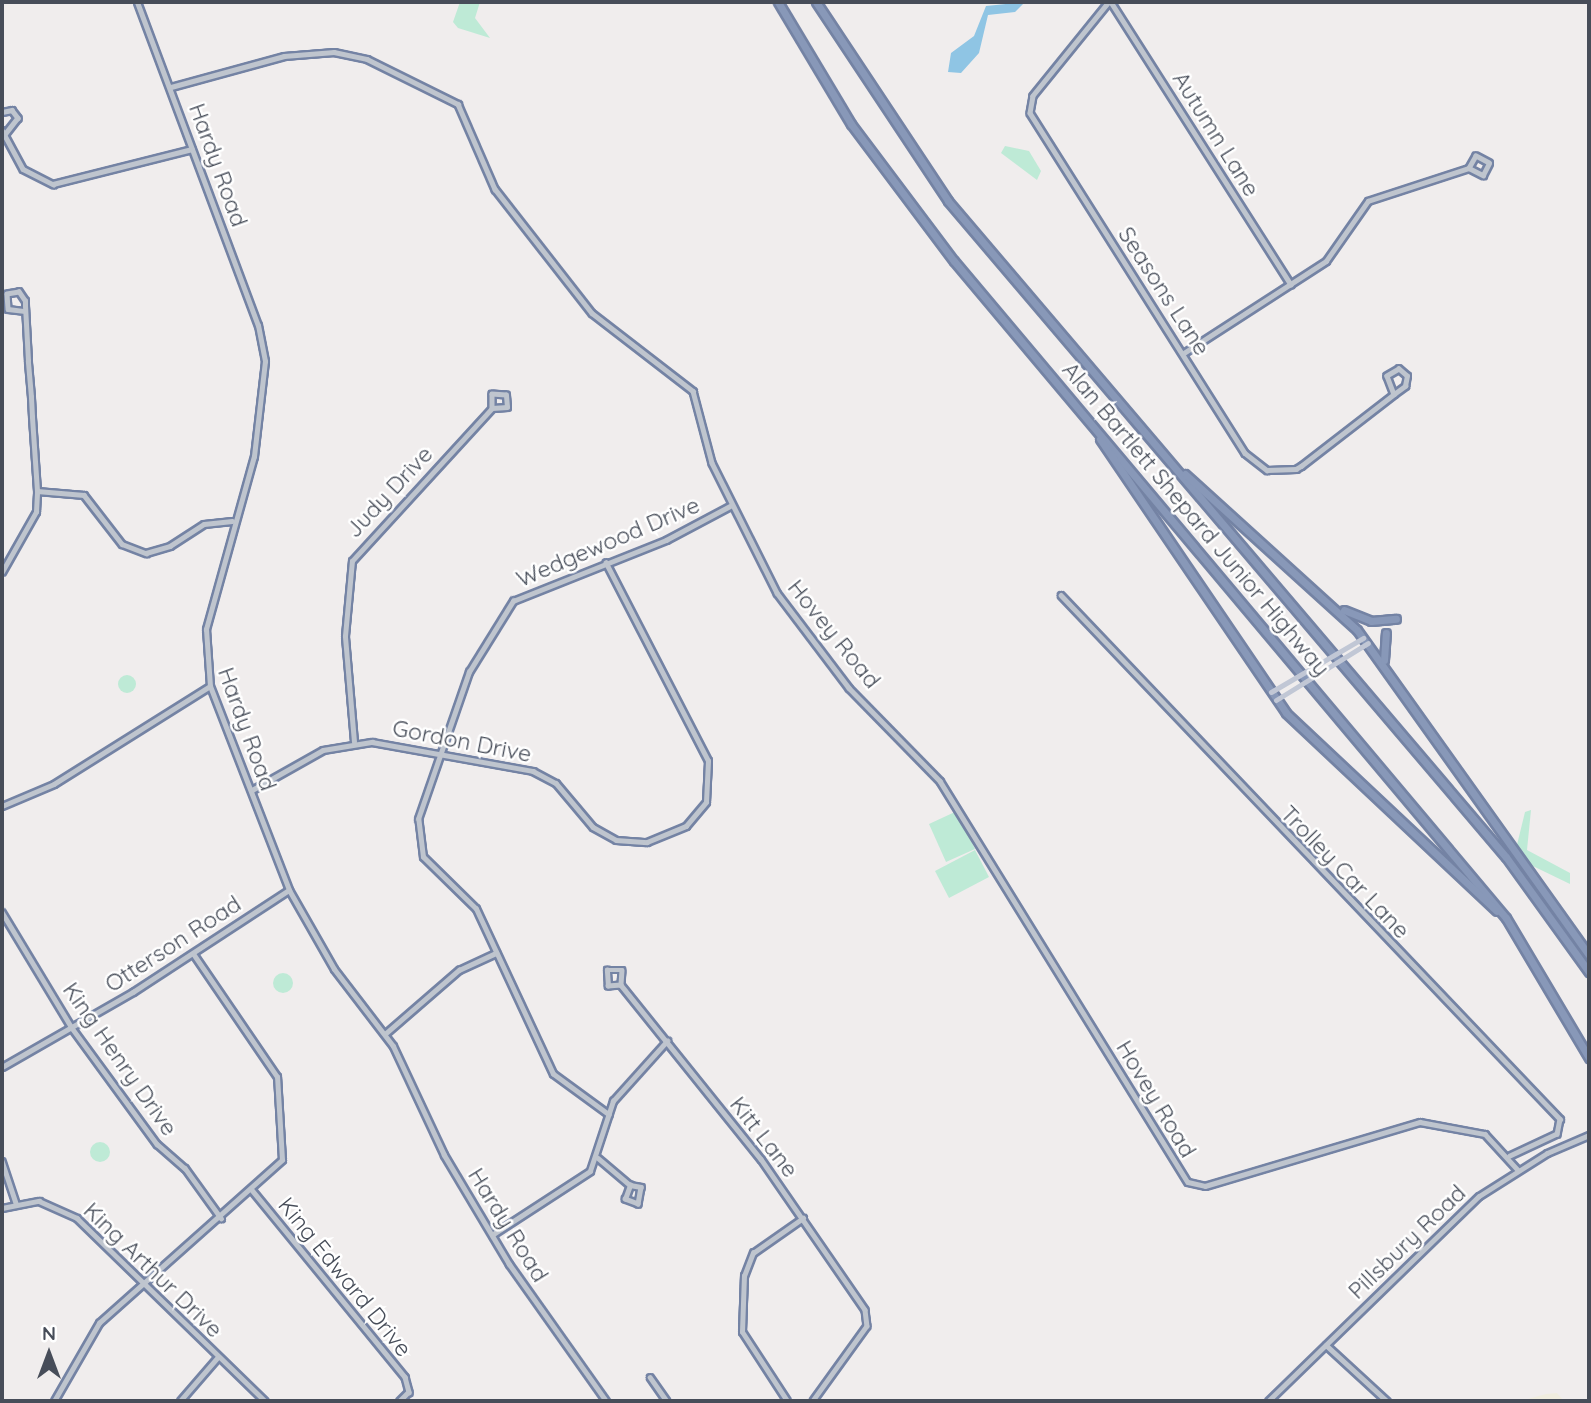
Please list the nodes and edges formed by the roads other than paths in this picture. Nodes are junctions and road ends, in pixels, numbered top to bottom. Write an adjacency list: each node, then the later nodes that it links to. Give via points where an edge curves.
1 (137, 2): 5 (street, Hardy Road)
2 (778, 2): 15 (highway, Alan Bartlett Shepard Junior Highway, via 851,124)
3 (816, 2): 16 (highway, Alan Bartlett Shepard Junior Highway, via 948,201)
4 (1110, 2): 10 (street, Autumn Lane); 12 (street, Seasons Lane, via 1033,96 1029,110)
5 (171, 87): 8 (street, Hardy Road); 18 (street, Hovey Road, via 284,56 334,52 367,59 458,104 495,190 600,323 693,391 704,444)
6 (2, 112): 7 (street, via 12,110 18,118)
7 (3, 133): 8 (street, via 23,169 53,184)
8 (192, 149): 19 (street, Hardy Road, via 265,361 257,440)
9 (1469, 168): 9 (street, via 1481,175 1489,163 1476,156); 10 (street, via 1368,201 1326,261)
10 (1291, 285): 12 (street)
11 (25, 311): 11 (street, via 22,294 7,294 8,309); 17 (street)
12 (1184, 353): 13 (street, Seasons Lane, via 1248,456 1272,471 1301,466)
13 (1394, 394): 13 (street, via 1387,376 1399,369 1407,382)
14 (492, 408): 14 (street, Judy Drive, via 507,407 506,395 492,394); 31 (street, Judy Drive, via 352,561 345,636)
15 (1097, 432): 29 (highway); 37 (highway, Alan Bartlett Shepard Junior Highway)
16 (1176, 468): 23 (highway); 41 (highway, Alan Bartlett Shepard Junior Highway, via 1506,856)
17 (37, 491): 19 (street, via 84,495 122,544 146,553 204,524); 21 (street, via 33,527)
18 (730, 506): 20 (street, Wedgewood Drive); 50 (street, Hovey Road, via 804,631 944,787 1188,1182 1205,1185 1409,1122 1485,1134)
19 (232, 521): 28 (street, Hardy Road, via 204,639)
20 (606, 563): 32 (street, Wedgewood Drive, via 536,587 508,607 469,673); 32 (street, Gordon Drive, via 708,761 709,792 694,819 658,840 616,840 593,827 547,777)
21 (2, 572)
22 (1061, 596): 50 (street, Trolley Car Lane, via 1560,1119 1557,1134)
23 (1332, 601): 24 (highway, via 1360,619); 26 (highway)
24 (1396, 619)
25 (1386, 633): 27 (highway, via 1381,646)
26 (1366, 640): 27 (highway); 29 (main road, bridge); 30 (main road, bridge)
27 (1387, 668): 40 (highway)
28 (210, 686): 33 (street, Hardy Road); 34 (street, via 54,785)
29 (1271, 692): 30 (highway)
30 (1276, 700): 37 (highway, via 1311,740)
31 (354, 742): 32 (street, Gordon Drive); 33 (street, Gordon Drive, via 323,750)
32 (441, 755): 38 (street, Wedgewood Drive, via 418,818 419,849 476,909)
33 (252, 790): 35 (street, Hardy Road)
34 (2, 806)
35 (289, 890): 39 (street, Otterson Road); 44 (street, Hardy Road, via 334,969)
36 (2, 912): 43 (street, King Henry Drive)
37 (1506, 918): 46 (highway, Alan Bartlett Shepard Junior Highway)
38 (496, 953): 44 (street, via 459,970); 48 (street, Wedgewood Drive, via 553,1074)
39 (193, 954): 43 (street, Otterson Road); 55 (street, via 280,1087 285,1150 279,1165)
40 (1589, 955)
41 (1589, 972)
42 (621, 985): 42 (street, Kitt Lane, via 622,970 607,970 608,986); 45 (street, Kitt Lane)
43 (72, 1028): 47 (street, Otterson Road); 58 (street, King Henry Drive, via 157,1144 185,1168)
44 (385, 1034): 60 (street, Hardy Road)
45 (667, 1041): 48 (street, via 622,1088); 59 (street, Kitt Lane)
46 (1589, 1058)
47 (2, 1067)
48 (609, 1115): 51 (street)
49 (1589, 1135): 53 (street, Pillsbury Road)
50 (1510, 1156): 53 (street, Hovey Road)
51 (598, 1158): 54 (street); 60 (street, via 586,1175)
52 (2, 1161): 56 (street)
53 (1518, 1170): 62 (street, Pillsbury Road, via 1460,1213)
54 (630, 1185): 54 (street, via 625,1199 638,1204 644,1191)
55 (252, 1190): 58 (street); 68 (street, King Edward Drive, via 410,1386)
56 (16, 1203): 57 (street, King Arthur Drive); 61 (street, King Arthur Drive, via 39,1201 69,1212)
57 (2, 1208)
58 (221, 1218): 61 (street)
59 (803, 1218): 71 (street, via 753,1253 744,1276 742,1332); 72 (street, Kitt Lane, via 867,1317)
60 (492, 1236): 69 (street, Hardy Road)
61 (145, 1285): 63 (street, King Arthur Drive); 65 (street, via 89,1335)
62 (1326, 1345): 73 (street, Pillsbury Road); 74 (street)
63 (218, 1357): 66 (street); 67 (street, King Arthur Drive)
64 (650, 1377): 70 (street)
65 (54, 1401)
66 (180, 1401)
67 (265, 1401)
68 (400, 1401)
69 (606, 1401)
70 (667, 1401)
71 (787, 1401)
72 (813, 1401)
73 (1268, 1401)
74 (1387, 1401)

